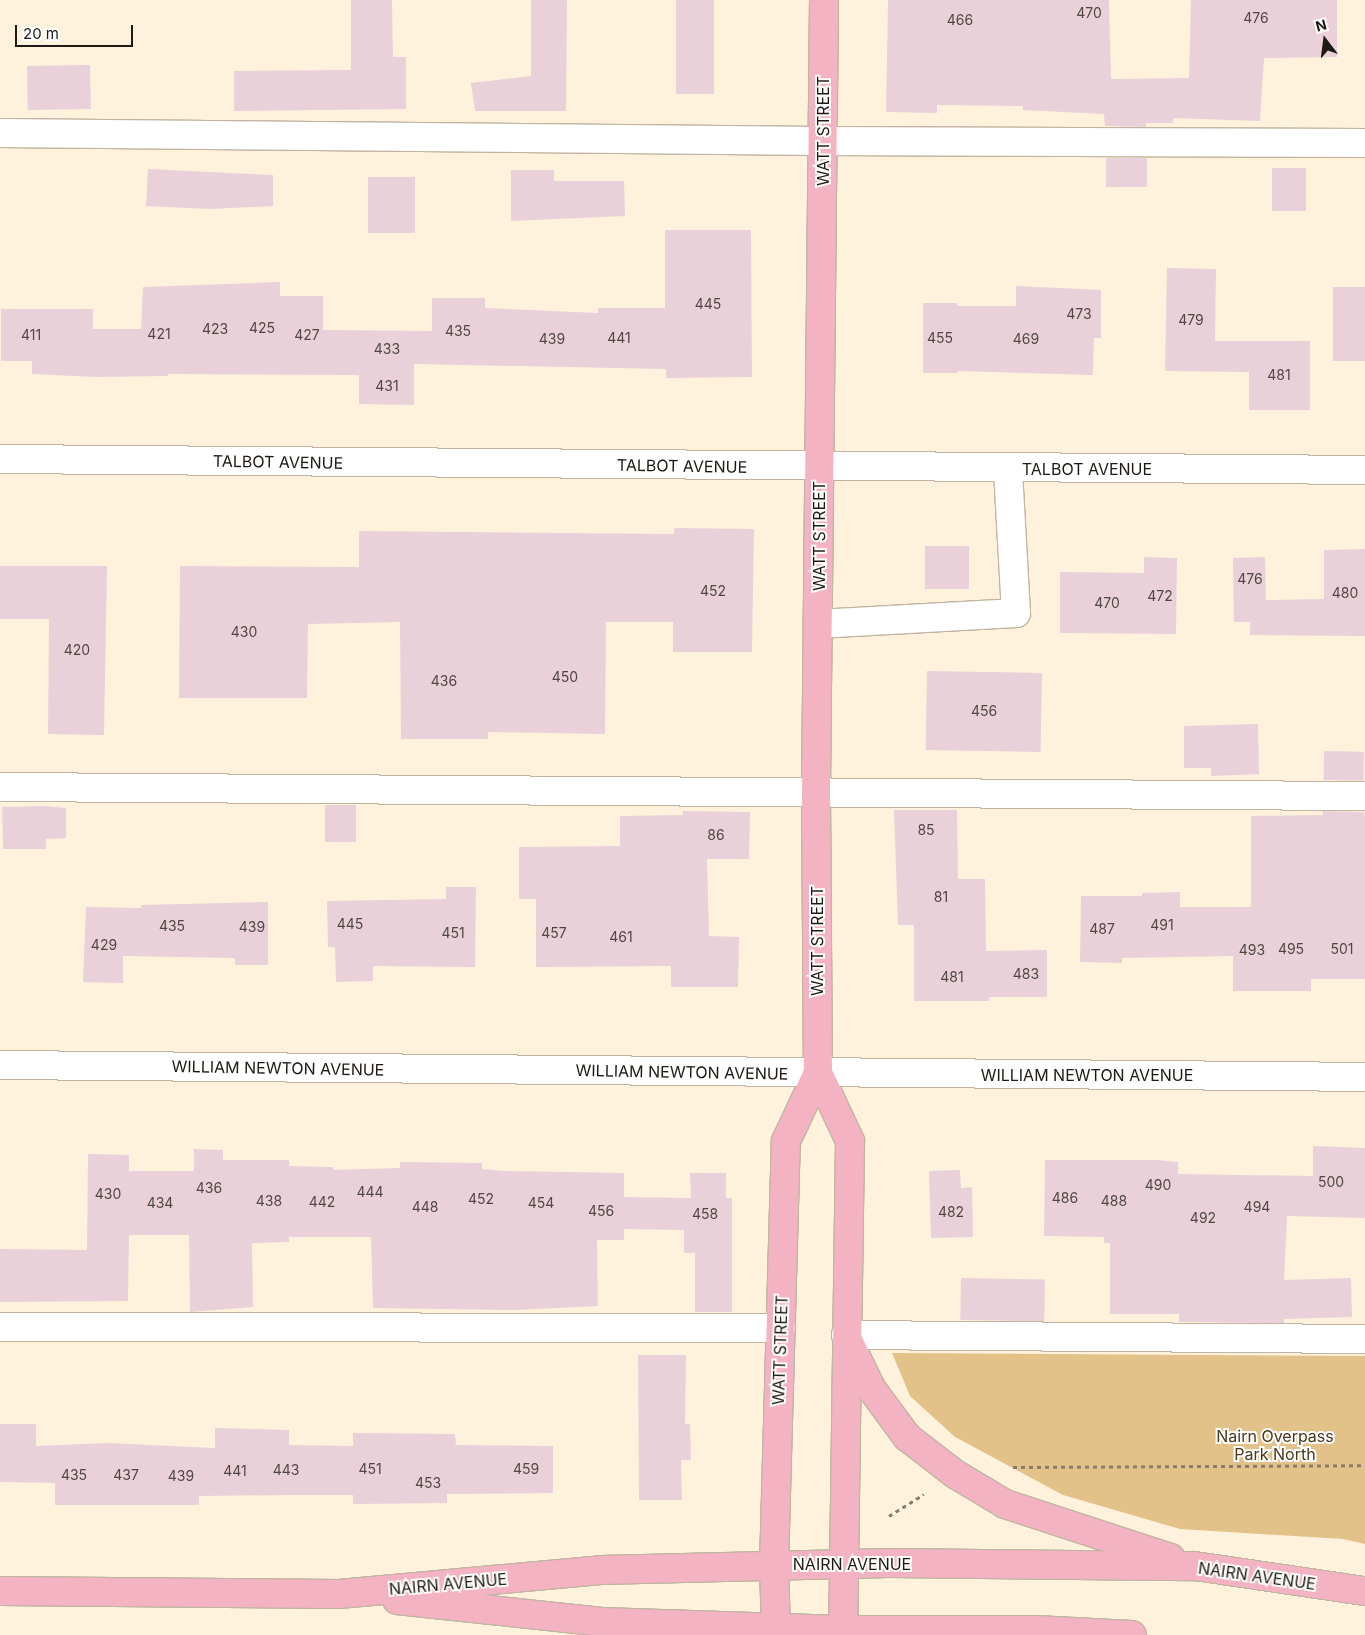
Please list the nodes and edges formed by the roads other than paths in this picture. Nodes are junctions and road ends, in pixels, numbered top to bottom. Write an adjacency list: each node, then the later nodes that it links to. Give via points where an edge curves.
1 (824, 0): 3 (main road, WATT STREET)
2 (0, 133): 3 (street)
3 (823, 142): 4 (street); 6 (main road, WATT STREET)
4 (1365, 143)
5 (0, 459): 6 (street, TALBOT AVENUE)
6 (819, 468): 7 (street, TALBOT AVENUE); 9 (main road, WATT STREET)
7 (1008, 469): 8 (street, TALBOT AVENUE); 9 (street, via 1016,614)
8 (1365, 470)
9 (818, 624): 11 (main road, WATT STREET)
10 (0, 787): 11 (street)
11 (816, 794): 12 (street); 14 (main road, WATT STREET)
12 (1365, 796)
13 (0, 1065): 14 (street, WILLIAM NEWTON AVENUE)
14 (818, 1073): 15 (street, WILLIAM NEWTON AVENUE); 17 (main road, WATT STREET, via 786,1141); 18 (main road, WATT STREET, via 850,1141)
15 (1365, 1077)
16 (0, 1327): 17 (street)
17 (781, 1328): 21 (main road, WATT STREET)
18 (846, 1335): 19 (street); 20 (main road, WATT STREET); 22 (main road, via 871,1388 907,1437 955,1474 1004,1504)
19 (1365, 1339)
20 (843, 1563): 21 (main road, NAIRN AVENUE); 22 (main road, NAIRN AVENUE); 28 (main road, WATT STREET)
21 (774, 1564): 25 (main road, NAIRN AVENUE, via 601,1570); 27 (main road, WATT STREET)
22 (1195, 1566): 24 (main road, NAIRN AVENUE)
23 (0, 1591): 25 (main road, NAIRN AVENUE)
24 (1365, 1592)
25 (339, 1594): 26 (main road, NAIRN AVENUE)
26 (558, 1626): 27 (main road, NAIRN AVENUE)
27 (776, 1632): 28 (main road, NAIRN AVENUE)
28 (843, 1632): 29 (main road, NAIRN AVENUE)
29 (1028, 1632): 30 (main road, NAIRN AVENUE)
30 (1132, 1635)

